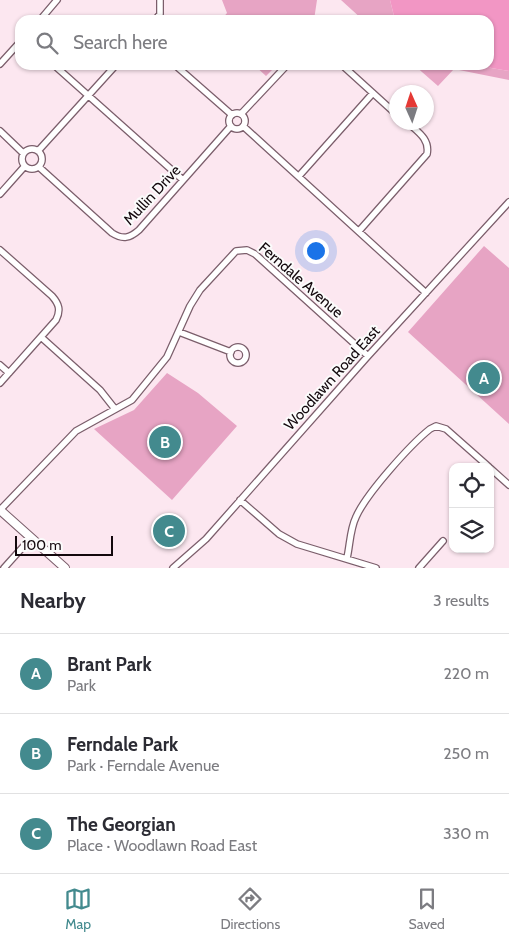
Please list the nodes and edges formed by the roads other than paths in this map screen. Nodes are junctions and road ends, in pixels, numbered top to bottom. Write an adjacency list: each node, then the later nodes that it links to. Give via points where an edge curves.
1 (57, 0): 3 (street)
2 (160, 0): 4 (street)
3 (44, 15)
4 (159, 15)
5 (15, 48): 6 (street)
6 (0, 64)
7 (59, 70): 13 (street)
8 (111, 70): 13 (street)
9 (181, 70): 16 (street)
10 (283, 70): 15 (street)
11 (347, 70): 12 (street)
12 (373, 94): 14 (street); 25 (street)
13 (88, 96): 21 (street); 26 (street)
14 (389, 108)
15 (241, 114): 16 (street); 18 (street, via 245,121)
16 (232, 115): 17 (street)
17 (231, 126): 18 (street); 26 (street, Mullin Drive)
18 (243, 126): 25 (street)
19 (415, 130): 29 (street, via 428,144 427,154)
20 (0, 132): 22 (street)
21 (38, 151): 22 (street, via 30,149); 24 (street, via 42,158)
22 (23, 153): 23 (street)
23 (24, 167): 24 (street, via 32,170); 27 (street)
24 (39, 167): 26 (street, Mullin Drive, via 112,233 122,238 139,230)
25 (299, 176): 29 (street)
26 (183, 180)
27 (0, 194)
28 (508, 205): 31 (street, Woodlawn Road East)
29 (358, 231): 31 (street)
30 (0, 250): 33 (street, via 57,304 58,316)
31 (426, 292): 35 (street, Woodlawn Road East)
32 (179, 332): 34 (street); 35 (street, Ferndale Avenue, via 200,290 233,254 247,250); 39 (street, Ferndale Avenue, via 157,371 132,400)
33 (41, 337): 37 (street); 39 (street, via 100,390)
34 (231, 352)
35 (368, 356): 43 (street, Woodlawn Road East)
36 (0, 365): 37 (street)
37 (9, 373): 38 (street)
38 (0, 383)
39 (115, 409): 44 (street, Ferndale Avenue, via 76,431)
40 (484, 463): 47 (street, via 446,429 430,428 360,508 354,519)
41 (494, 472): 42 (street)
42 (509, 485)
43 (240, 500): 47 (street, via 279,534 297,544); 50 (street, Woodlawn Road East, via 206,539)
44 (0, 510): 45 (main road)
45 (31, 538): 48 (street); 49 (main road)
46 (443, 541): 52 (street)
47 (347, 558): 51 (street)
48 (4, 568)
49 (64, 568)
50 (173, 568)
51 (376, 568)
52 (419, 568)

